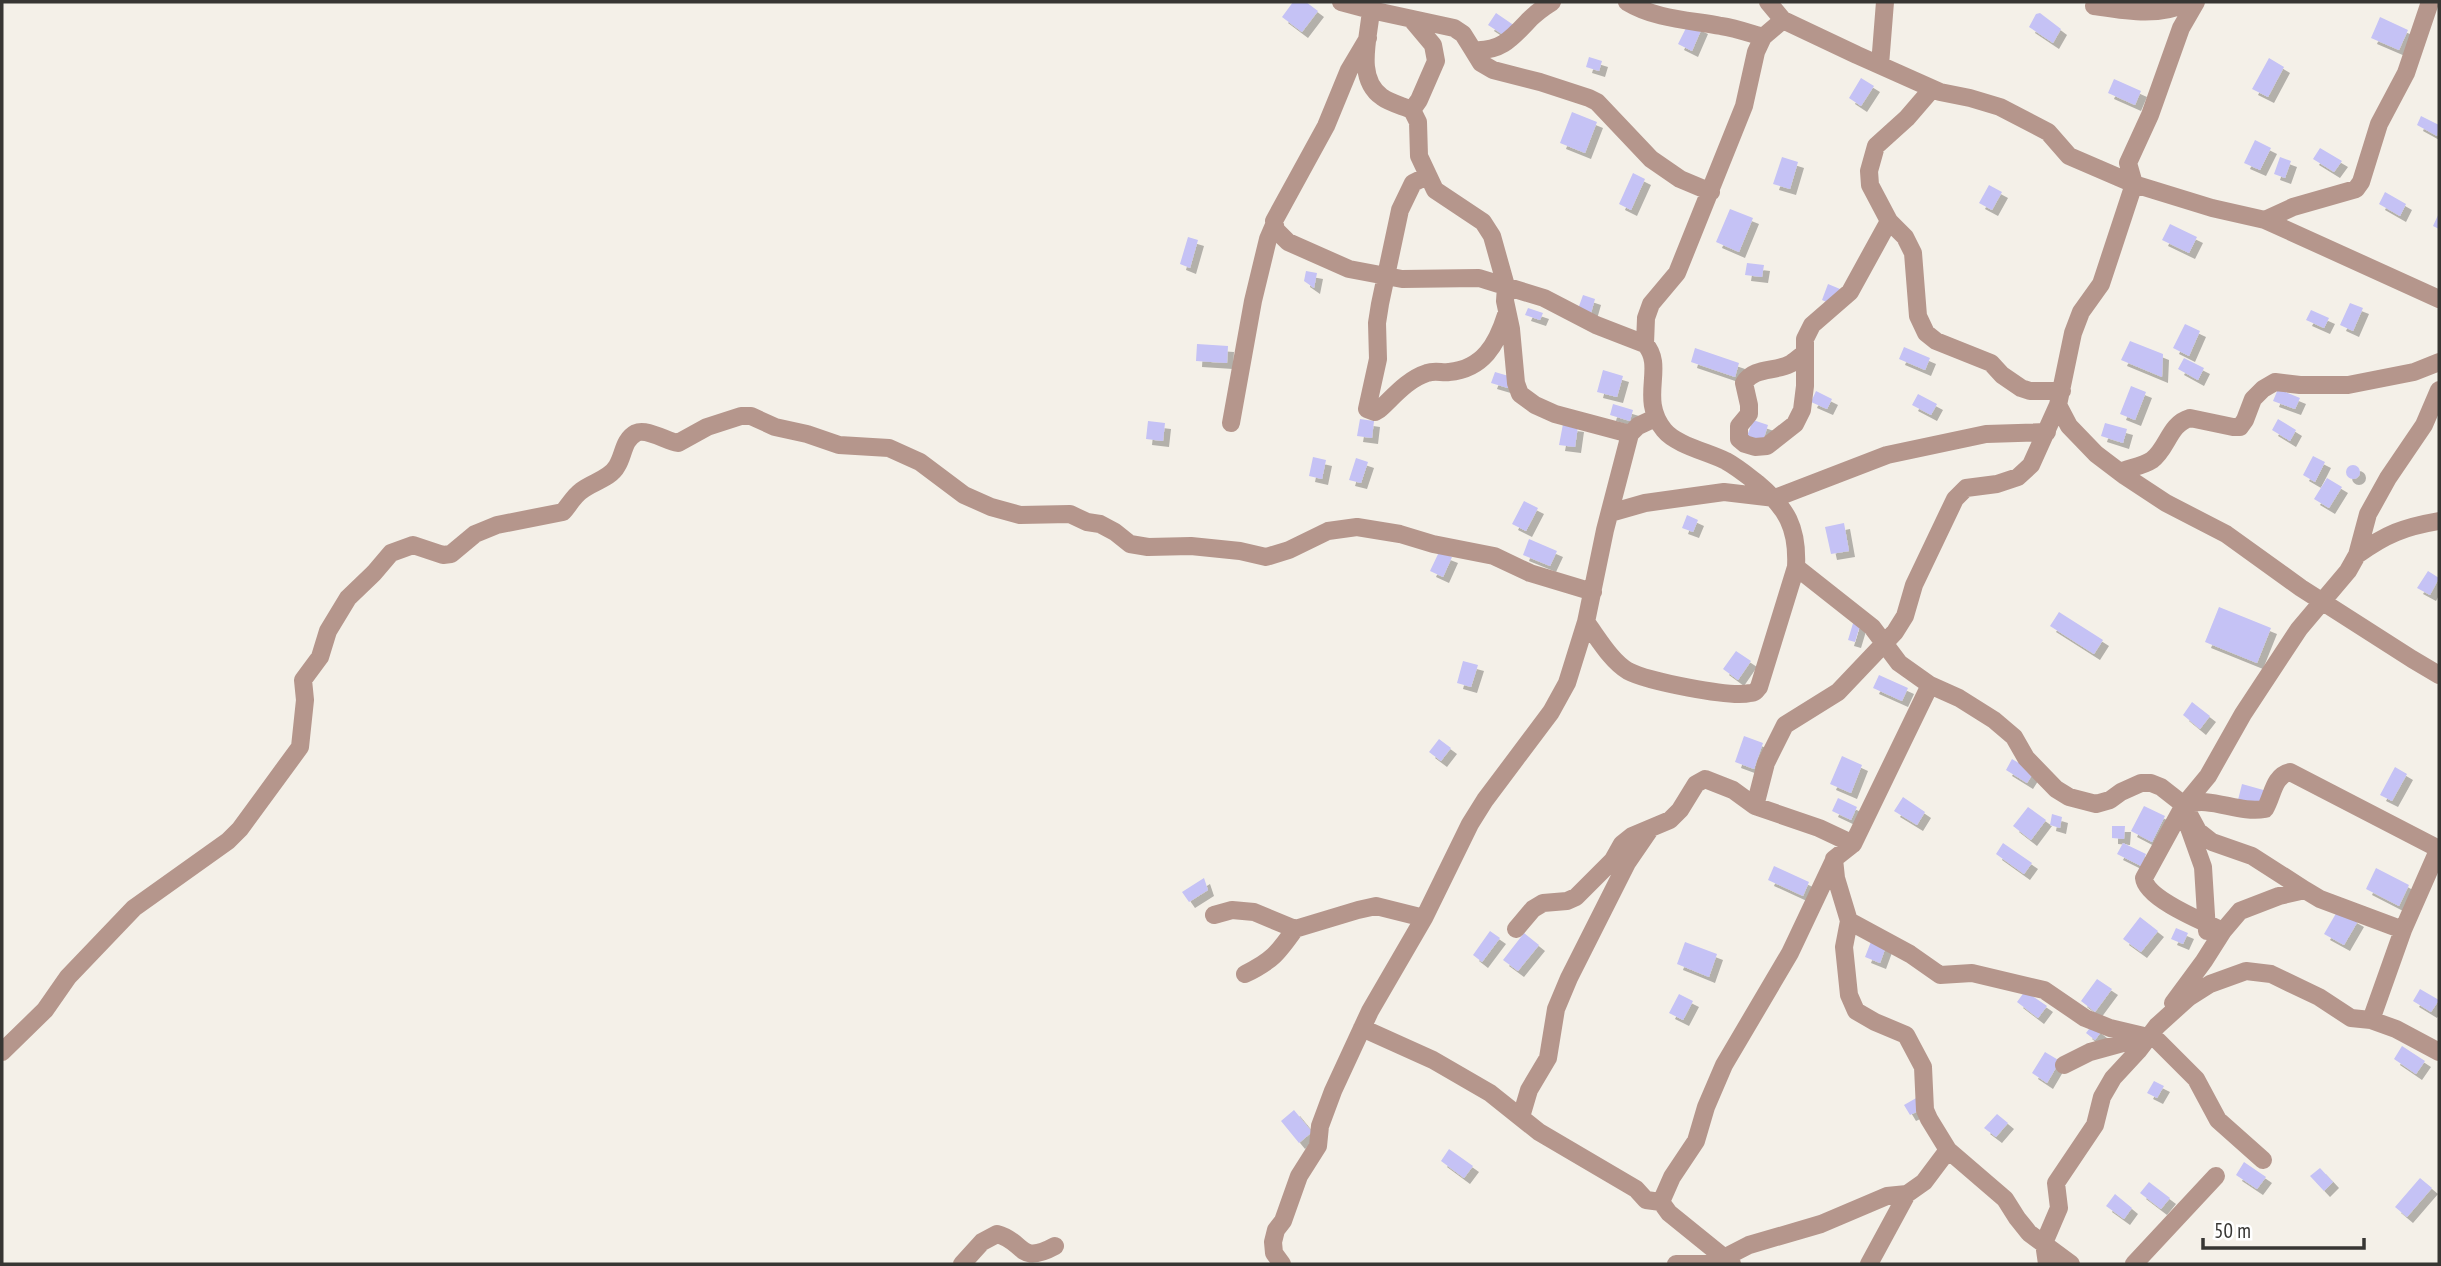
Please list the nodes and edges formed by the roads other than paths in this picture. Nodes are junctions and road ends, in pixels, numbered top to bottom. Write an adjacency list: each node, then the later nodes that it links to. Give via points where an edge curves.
1 (1341, 2): 10 (street)
2 (1552, 2): 15 (street, via 1513,39 1488,51)
3 (1627, 2): 13 (street, via 1657,16)
4 (1768, 2): 12 (street)
5 (1885, 2): 16 (street)
6 (2190, 2): 9 (street, via 2148,13)
7 (2196, 2): 20 (street, via 2181,28 2128,163)
8 (2431, 2): 22 (street, via 2356,190 2293,206)
9 (2094, 6)
10 (1371, 10): 11 (street); 14 (street)
11 (1412, 20): 15 (street, via 1454,28); 18 (street, via 1433,45 1436,61)
12 (1783, 20): 13 (street); 16 (street)
13 (1763, 37): 21 (street, via 1744,106)
14 (1368, 38): 18 (street, via 1365,65 1371,84 1384,99); 24 (street)
15 (1474, 50): 21 (street, via 1493,70 1597,102 1651,159)
16 (1880, 65): 17 (street)
17 (1932, 89): 20 (street, via 2000,107 2048,132 2069,156); 23 (street, via 1876,146 1870,185)
18 (1412, 110): 19 (street)
19 (1427, 176): 25 (street, via 1413,183 1401,210); 26 (street, via 1434,190 1483,222 1492,236)
20 (2134, 184): 22 (street); 33 (street, via 2101,284 2073,333)
21 (1711, 192): 29 (street, via 1677,273 1651,304)
22 (2265, 220): 27 (street)
23 (1889, 222): 30 (street, via 1850,292 1812,325); 33 (street, via 1905,237 1913,254 1915,298 1926,333 1991,363 2021,388)
24 (1274, 225): 25 (street, via 1288,242 1349,269); 35 (street, via 1253,302)
25 (1387, 276): 26 (street, via 1479,278); 28 (street, via 1377,323 1378,359 1366,406 1370,412 1380,410 1410,381 1426,373 1458,370 1483,359 1493,348)
26 (1506, 286): 28 (street); 29 (street, via 1544,298 1596,326)
27 (2439, 299)
28 (1507, 313): 37 (street, via 1520,394 1555,414)
29 (1645, 344): 34 (street, via 1653,359)
30 (1804, 354): 30 (street, via 1802,410 1795,424 1767,446 1745,444 1737,433 1749,414 1744,383 1756,372 1790,364)
31 (2439, 362): 38 (street, via 2414,372 2348,385 2275,382 2253,398 2240,427 2183,420 2152,460)
32 (2439, 390): 42 (street, via 2424,425 2368,514)
33 (2060, 398): 36 (street); 38 (street, via 2069,426)
34 (1655, 418): 37 (street); 39 (street, via 1667,433 1728,462)
35 (1231, 423)
36 (2047, 432): 39 (street, via 1986,434 1887,455); 47 (street, via 2031,464 2018,477 1966,488 1955,499 1914,585 1905,616)
37 (1630, 434): 40 (street)
38 (2120, 472): 45 (street, via 2166,503 2226,534)
39 (1775, 498): 40 (street, via 1724,492); 43 (street, via 1789,517 1797,547)
40 (1610, 513): 44 (street)
41 (2439, 521): 42 (street, via 2404,527)
42 (2357, 555): 45 (street, via 2336,583)
43 (1796, 567): 46 (street, via 1759,687 1751,694 1665,683 1626,670); 47 (street, via 1872,627)
44 (1592, 592): 46 (street); 68 (street, via 1530,573 1494,556 1357,527 1328,531 1266,557 1191,546 1130,544 1100,524 1070,514 1020,515 991,507 889,448 839,445 775,427 751,415 706,427 678,443 649,431 637,433 626,443 617,468 579,491 563,512 497,525 475,534 451,554 413,545 391,553 337,614 320,657 303,680 300,747 240,829 135,908)
45 (2329, 604): 48 (street); 50 (street, via 2299,629 2208,776)
46 (1586, 622): 58 (street, via 1557,702 1470,824)
47 (1884, 646): 49 (street); 51 (street, via 1838,692 1785,725 1766,763)
48 (2439, 675)
49 (1930, 685): 50 (street, via 1994,720 2014,737 2026,758 2056,789 2069,797 2096,804 2141,783 2151,783); 53 (street)
50 (2184, 805): 54 (street, via 2205,801 2265,809 2278,779 2290,772); 56 (street, via 2198,831 2212,842 2252,856); 60 (street); 60 (street, via 2144,883 2162,899)
51 (1755, 806): 52 (street, via 1733,790 1705,779 1696,784 1670,820); 53 (street)
52 (1651, 828): 62 (street, via 1622,844 1613,860 1576,897 1543,902); 71 (street, via 1616,882 1569,978 1556,1009 1548,1058)
53 (1853, 844): 55 (street)
54 (2439, 849): 63 (street)
55 (1834, 859): 59 (street); 78 (street, via 1790,953 1724,1065 1696,1141)
56 (2305, 890): 60 (street, via 2240,911); 63 (street)
57 (1214, 915): 61 (street, via 1233,910 1254,912)
58 (1424, 918): 61 (street, via 1376,906); 66 (street)
59 (1849, 921): 67 (street, via 1940,975 1972,973 2044,990 2110,1028); 74 (street, via 1844,947 1849,995 1856,1011 1906,1035 1923,1067 1925,1110)
60 (2215, 927): 67 (street, via 2204,961)
61 (1295, 929): 64 (street, via 1282,950)
62 (1516, 929)
63 (2403, 930): 65 (street)
64 (1245, 974)
65 (2371, 1020): 67 (street, via 2351,1018 2271,974 2246,971 2188,998); 69 (street)
66 (1362, 1028): 72 (street, via 1433,1060); 83 (street, via 1333,1091 1318,1146 1298,1176 1276,1230 1273,1242)
67 (2152, 1032): 70 (street); 75 (street, via 2196,1079 2218,1120); 79 (street, via 2106,1087 2095,1125 2056,1184 2059,1208)
68 (2, 1052)
69 (2439, 1052)
70 (2064, 1065)
71 (1529, 1090): 72 (street); 73 (street)
72 (1494, 1097): 73 (street)
73 (1521, 1117): 78 (street, via 1636,1189 1646,1200)
74 (1948, 1150): 77 (street, via 1924,1182); 79 (street, via 2005,1199 2029,1233)
75 (2263, 1160)
76 (2216, 1177): 88 (street)
77 (1907, 1194): 81 (street, via 1887,1196 1821,1224 1749,1245); 85 (street)
78 (1661, 1202): 81 (street)
79 (2044, 1243): 86 (street); 87 (street)
80 (1055, 1246): 82 (street, via 1041,1257 1032,1257 998,1234 982,1242)
81 (1720, 1263): 84 (street)
82 (962, 1264)
83 (1282, 1264)
84 (1676, 1264)
85 (1869, 1264)
86 (2047, 1264)
87 (2071, 1264)
88 (2134, 1264)

